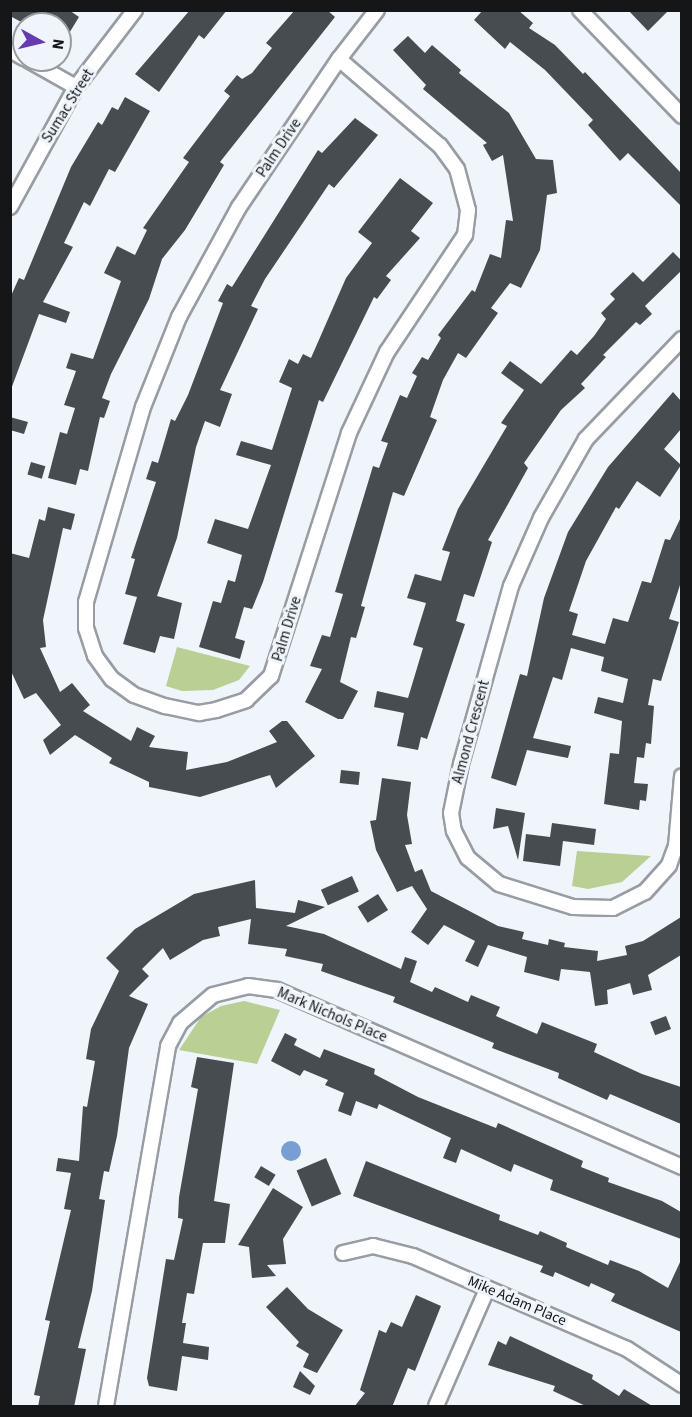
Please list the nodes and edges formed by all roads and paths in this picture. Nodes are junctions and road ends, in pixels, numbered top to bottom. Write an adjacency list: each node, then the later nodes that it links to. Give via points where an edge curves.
1 (135, 10): 6 (street, Sumac Street)
2 (377, 10): 4 (street, Palm Drive)
3 (580, 10): 7 (street)
4 (339, 59): 4 (street, Palm Drive, via 440,146 457,169 468,210 465,235 387,352 349,433 272,676 260,691 230,706 199,713 165,706 134,695 100,664 86,628 86,602 143,407 179,317 239,207)
5 (49, 72): 6 (street)
6 (76, 87): 8 (street, Sumac Street)
7 (681, 116)
8 (10, 207)
9 (681, 339): 10 (street, Almond Crescent, via 586,439 533,534 511,586 461,764 451,813 454,831 468,858 499,884 573,908 614,908 645,892 669,865)
10 (681, 776)
11 (681, 1167): 15 (street, Mark Nichols Place, via 277,990 248,986 213,995 180,1023 168,1046)
12 (343, 1253): 13 (street, Mike Adam Place, via 358,1247 388,1249)
13 (487, 1289): 14 (street, Mike Adam Place, via 627,1348); 16 (street)
14 (681, 1385)
15 (106, 1407)
16 (436, 1407)

